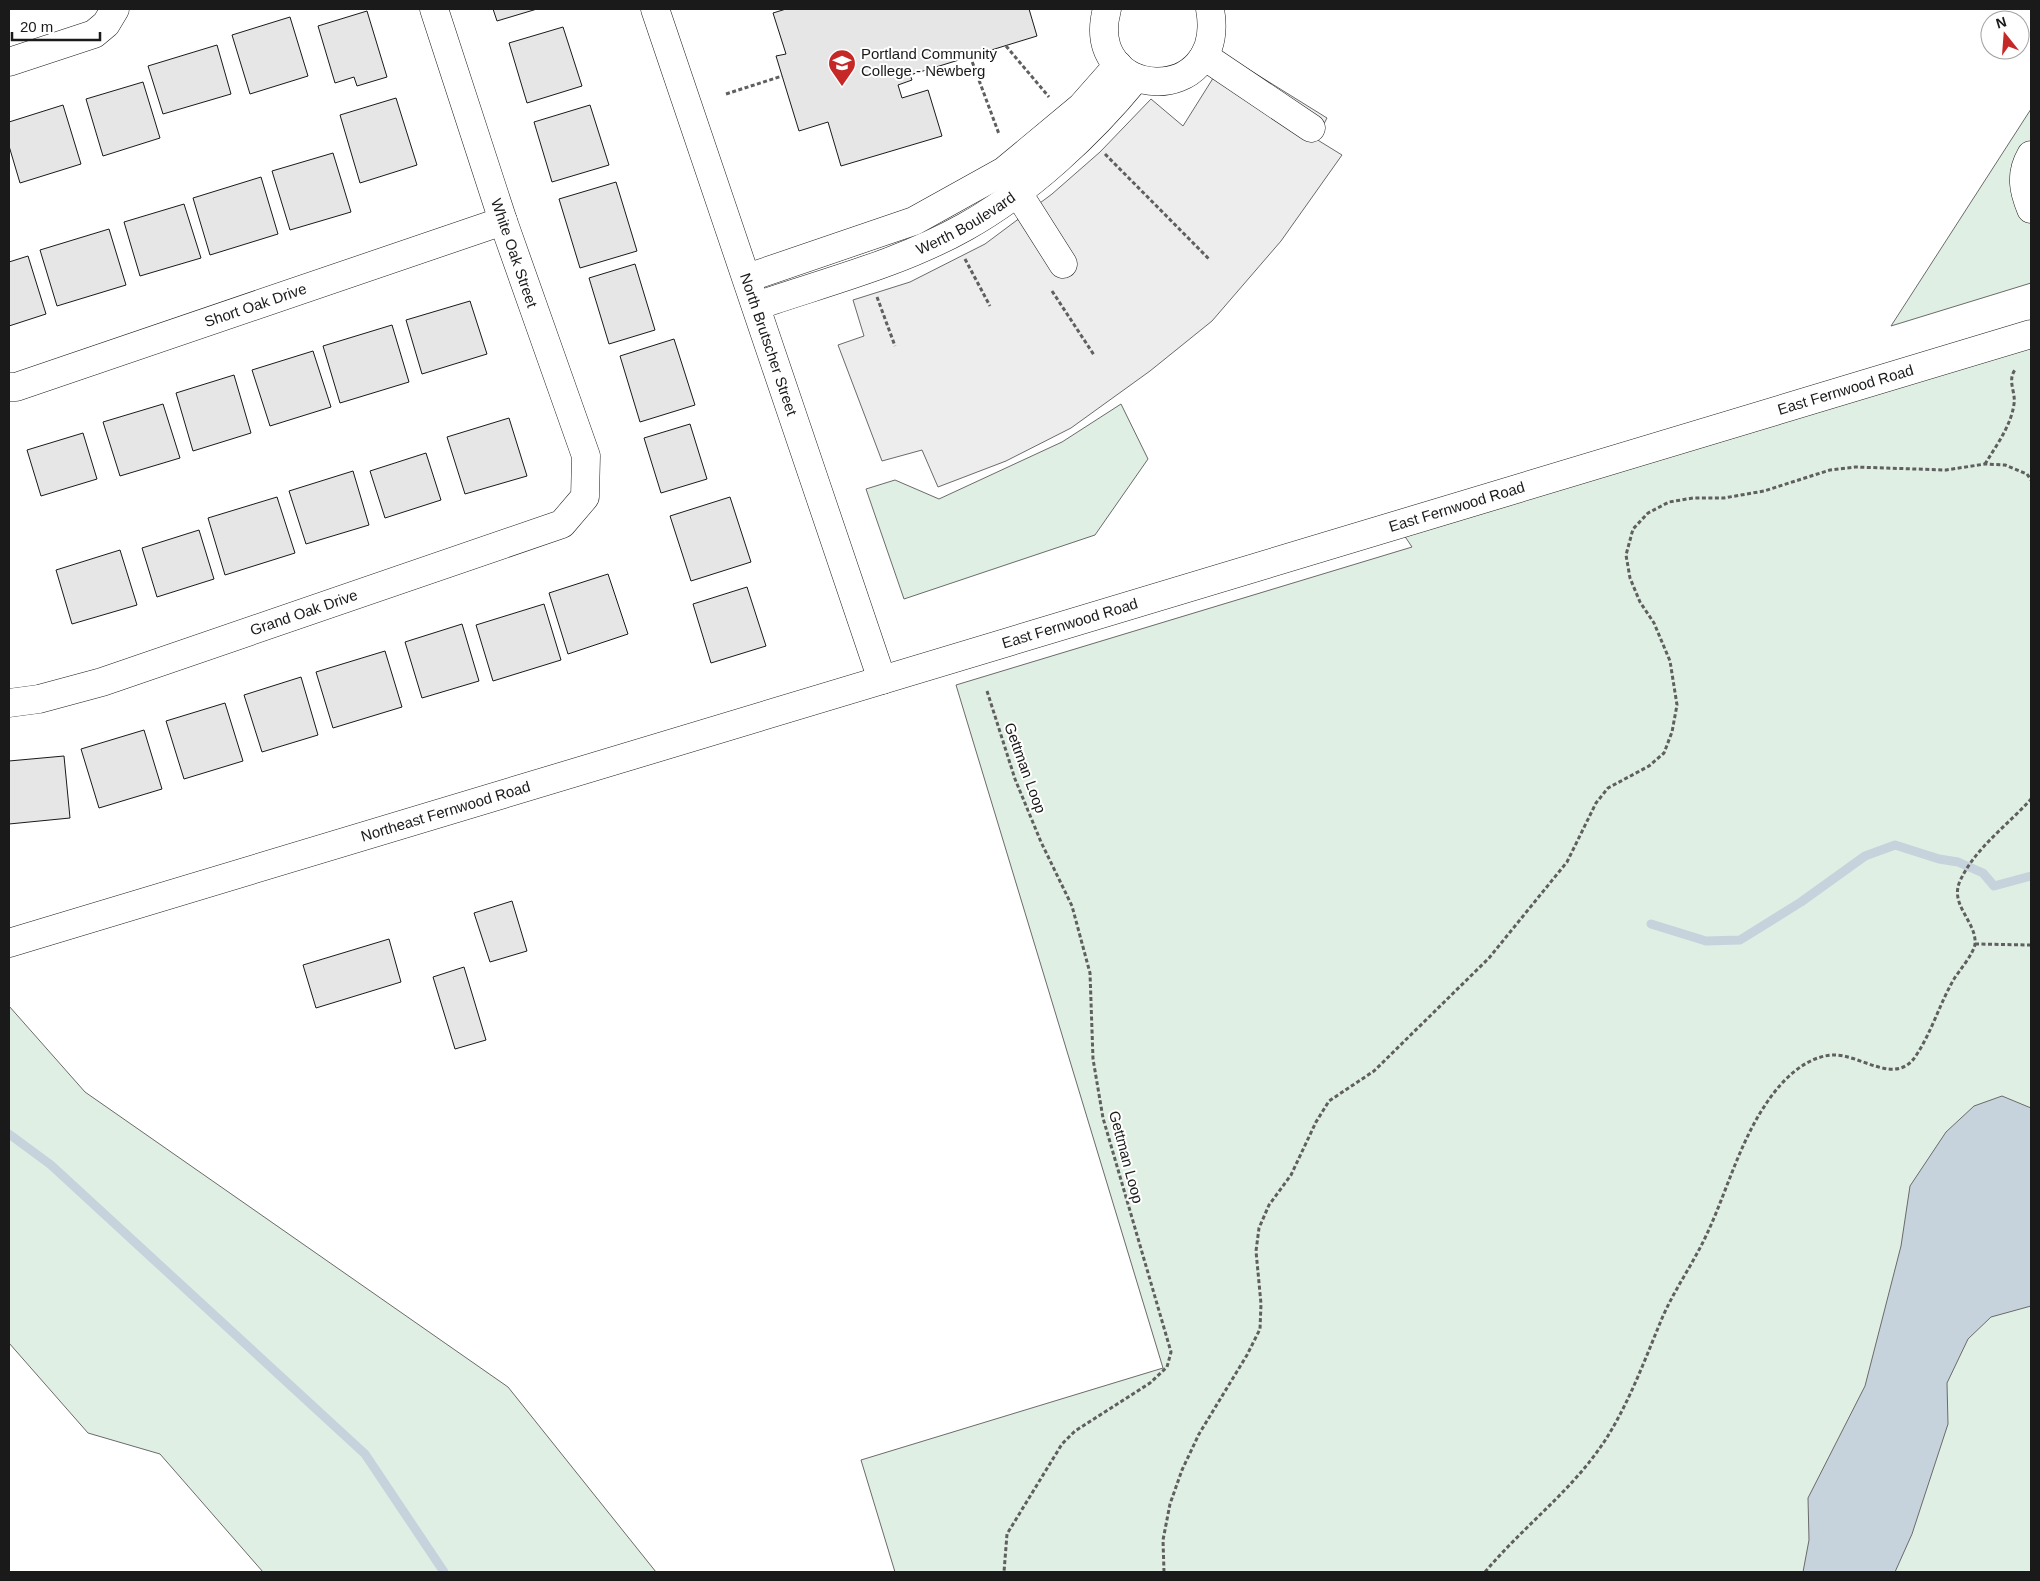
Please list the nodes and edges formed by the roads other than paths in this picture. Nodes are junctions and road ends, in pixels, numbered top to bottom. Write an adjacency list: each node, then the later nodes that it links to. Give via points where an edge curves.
1 (114, 9): 7 (street, via 106,24 94,34)
2 (434, 9): 13 (street, White Oak Street)
3 (656, 9): 15 (street, North Brutscher Street)
4 (1107, 9): 8 (street, via 1103,24 1105,43)
5 (1210, 9): 6 (street, via 1213,28 1209,49)
6 (1204, 56): 8 (street, via 1183,76 1165,82 1150,82); 9 (street)
7 (9, 62)
8 (1127, 72): 11 (street, Werth Boulevard, via 1110,110); 15 (street, Werth Boulevard, via 1004,171 914,221)
9 (1311, 128)
10 (2031, 155): 12 (street, via 2024,167 2023,185)
11 (1018, 193): 14 (street); 16 (street, Werth Boulevard, via 965,227 908,254)
12 (2031, 209)
13 (503, 221): 18 (street, Short Oak Drive); 19 (street, White Oak Street, via 586,456)
14 (1063, 264)
15 (747, 278): 16 (street, North Brutscher Street)
16 (756, 306): 20 (street, North Brutscher Street)
17 (2031, 334): 20 (street, East Fernwood Road)
18 (9, 387)
19 (585, 497): 21 (street, Grand Oak Drive, via 562,524 102,682 39,699)
20 (882, 680): 22 (street, Northeast Fernwood Road)
21 (9, 703)
22 (9, 943)

